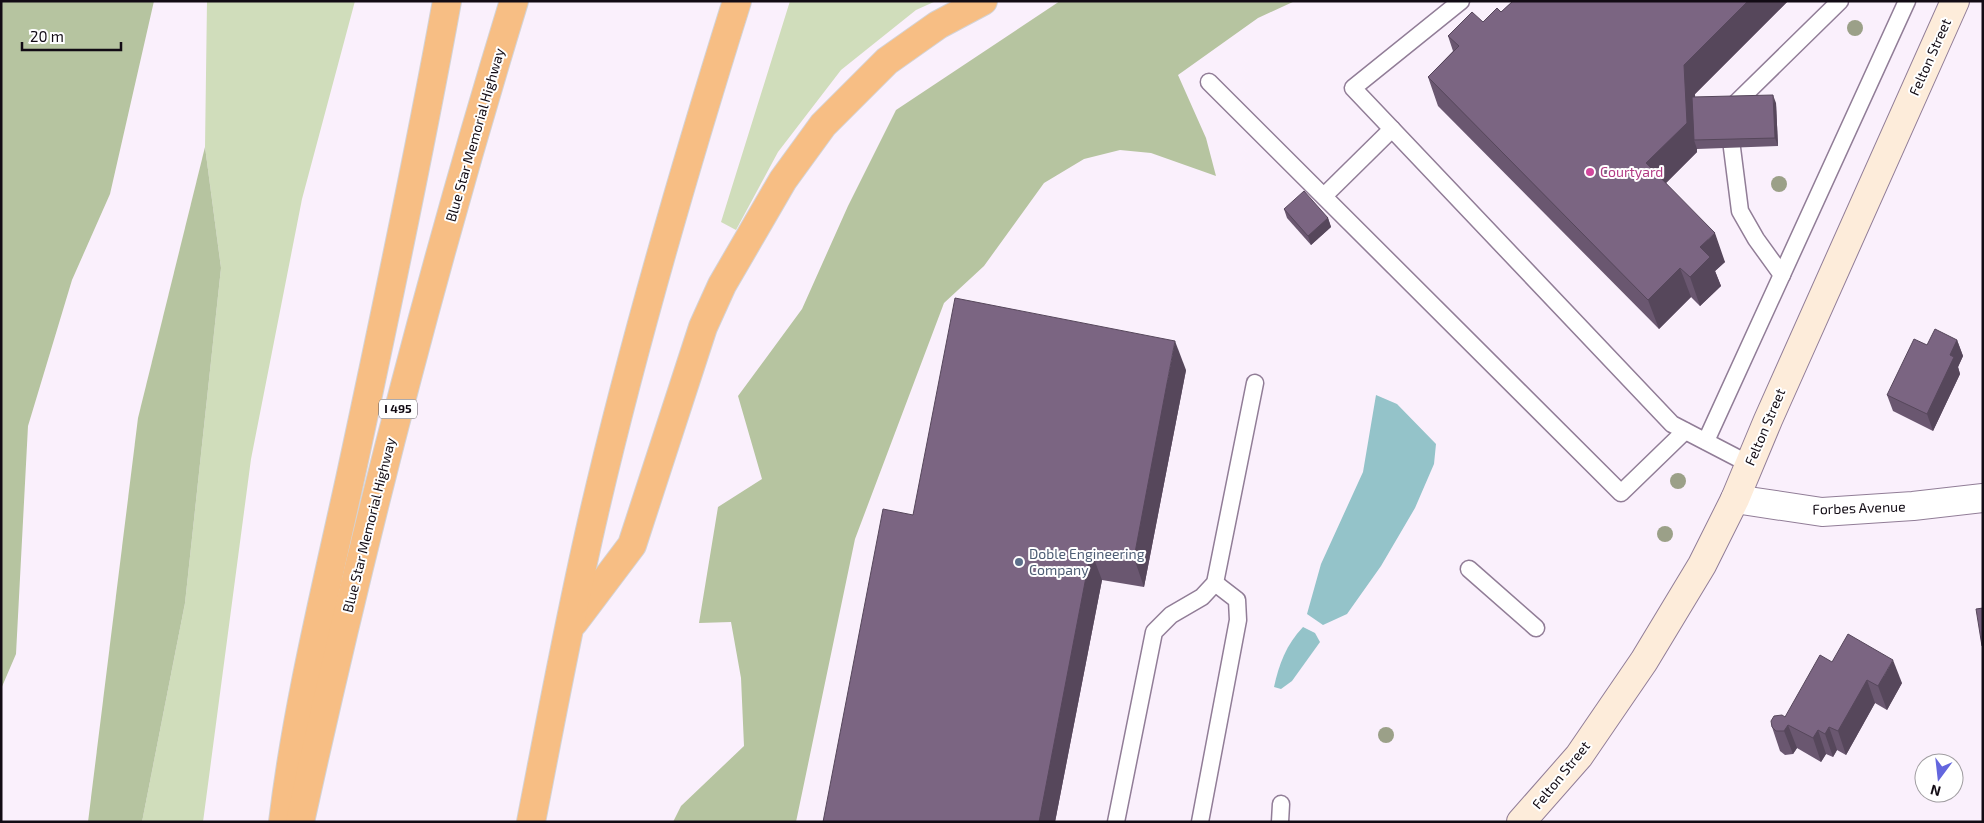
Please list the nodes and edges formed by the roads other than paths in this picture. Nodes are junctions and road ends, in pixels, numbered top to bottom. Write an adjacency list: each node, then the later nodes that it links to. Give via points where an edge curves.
1 (447, 1): 26 (highway, via 386,305 309,660)
2 (514, 1): 27 (highway, Blue Star Memorial Highway / I 495, via 408,371 338,650)
3 (737, 1): 24 (highway, via 623,398)
4 (983, 1): 24 (highway, via 938,25 887,61 823,125 783,180 722,285 703,327 632,545)
5 (1461, 1): 11 (lane, via 1353,88)
6 (1840, 1): 10 (lane)
7 (1907, 1): 14 (lane)
8 (1955, 1): 18 (street, Felton Street)
9 (1209, 82): 13 (lane)
10 (1736, 103)
11 (1392, 129): 13 (lane); 16 (lane, via 1672,424)
12 (1732, 148): 14 (lane, via 1740,211)
13 (1324, 196): 16 (lane, via 1621,493)
14 (1782, 275): 17 (lane)
15 (1255, 383): 22 (lane)
16 (1685, 431): 17 (lane)
17 (1706, 441): 18 (lane)
18 (1749, 464): 20 (street, Felton Street)
19 (1983, 498): 20 (street, Forbes Avenue, via 1822,512)
20 (1735, 499): 32 (street, Felton Street, via 1702,565 1644,661 1579,756)
21 (1469, 569): 23 (lane)
22 (1215, 583): 29 (lane, via 1202,597 1171,615 1154,632); 30 (lane, via 1237,600 1238,620)
23 (1536, 628)
24 (568, 629): 28 (highway)
25 (1281, 804): 31 (lane)
26 (283, 822)
27 (300, 822)
28 (531, 822)
29 (1116, 822)
30 (1200, 822)
31 (1280, 822)
32 (1521, 822)

